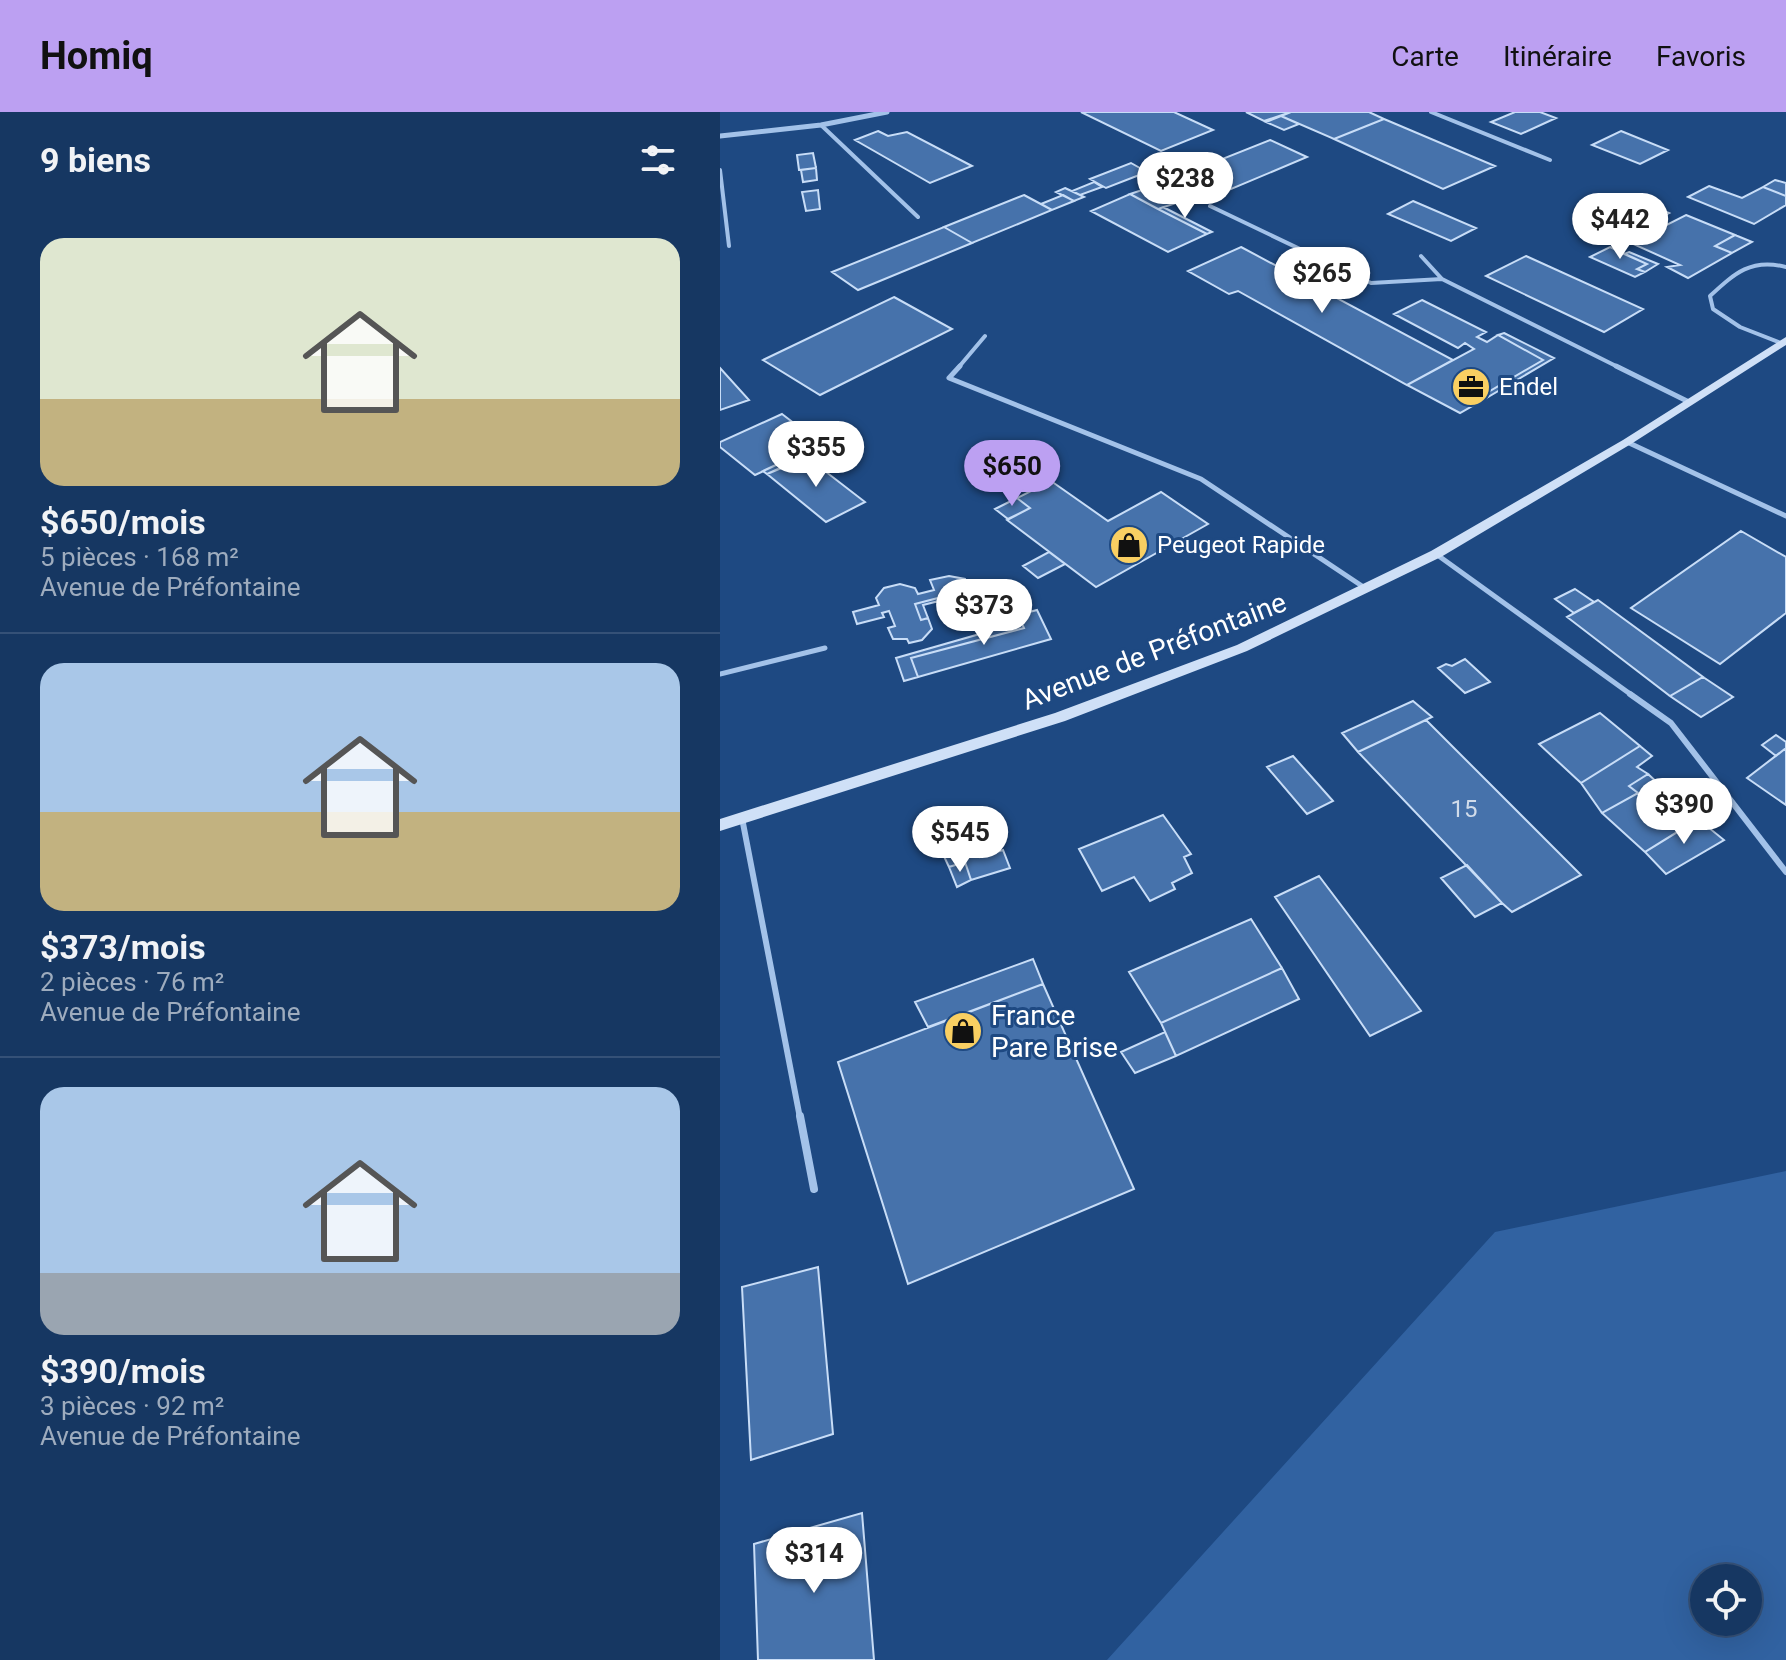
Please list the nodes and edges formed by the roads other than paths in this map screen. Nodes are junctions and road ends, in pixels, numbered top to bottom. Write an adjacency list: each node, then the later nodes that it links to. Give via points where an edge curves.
1 (887, 112): 3 (street)
2 (1431, 112): 5 (lane)
3 (821, 125): 4 (street); 8 (lane)
4 (720, 136)
5 (1550, 160)
6 (720, 170): 9 (lane)
7 (1210, 206): 12 (lane, via 1371,283)
8 (918, 217)
9 (729, 246)
10 (1421, 256): 12 (lane)
11 (1786, 267): 14 (lane, via 1766,260 1743,268 1710,296 1713,309 1740,327)
12 (1442, 279): 15 (lane)
13 (985, 336): 19 (lane, via 949,378 1201,479)
14 (1784, 341): 15 (main road, Avenue de Préfontaine)
15 (1689, 402): 16 (main road, Avenue de Préfontaine)
16 (1627, 442): 17 (lane); 18 (main road, Avenue de Préfontaine)
17 (1786, 516)
18 (1436, 554): 19 (main road, Avenue de Préfontaine); 24 (lane, via 1671,723)
19 (1365, 588): 22 (main road, Avenue de Préfontaine, via 1242,648 1060,717)
20 (825, 648): 21 (lane)
21 (720, 674)
22 (742, 818): 23 (main road, Avenue de Préfontaine); 25 (lane)
23 (720, 825)
24 (1786, 872)
25 (814, 1189)

